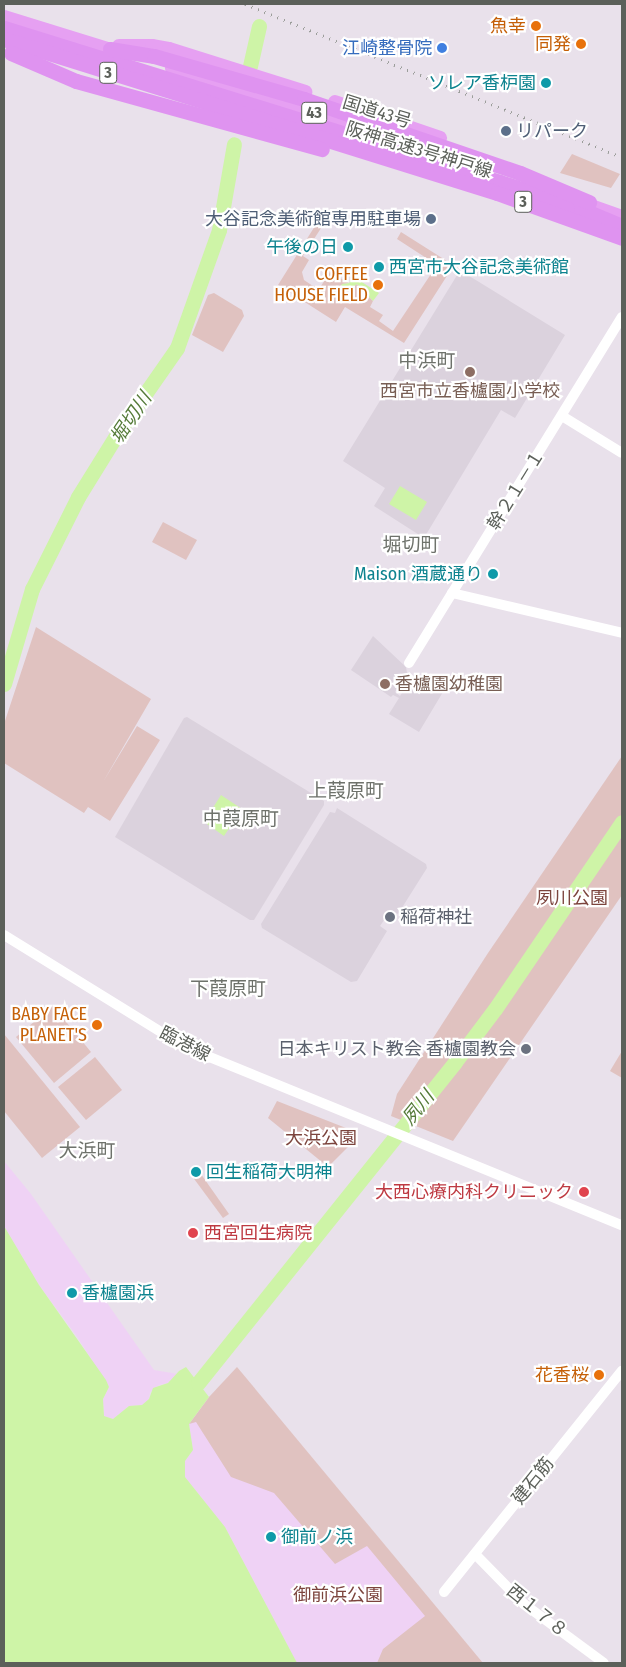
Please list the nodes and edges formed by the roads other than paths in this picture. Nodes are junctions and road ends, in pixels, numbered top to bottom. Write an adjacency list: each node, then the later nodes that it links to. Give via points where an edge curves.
1 (4, 17): 4 (highway, 国道43号 / 43)
2 (4, 28): 7 (highway, 阪神高速3号神戸線 / 3, via 500,182)
3 (6, 47): 5 (highway, 阪神高速3号神戸線 / 3); 5 (highway, via 76,81 277,138); 9 (highway, 43, via 130,95 499,196 566,218)
4 (104, 48): 6 (highway, 国道43号 / 43, via 441,151); 6 (highway, via 154,56 304,99 520,173)
5 (422, 170): 8 (highway, 阪神高速3号神戸線 / 3)
6 (622, 217)
7 (622, 226)
8 (622, 238)
9 (622, 242)
10 (622, 317): 11 (street, 幹２１－１)
11 (562, 416): 12 (street); 13 (street, 幹２１－１)
12 (622, 453)
13 (452, 593): 14 (street); 15 (street, 幹２１－１)
14 (622, 633)
15 (409, 663)
16 (4, 935): 17 (street, 臨港線, via 185,1047)
17 (622, 1225)
18 (622, 1372): 19 (street, 建石筋)
19 (475, 1554): 20 (street, 建石筋); 21 (street, 西１７８, via 524,1604)
20 (444, 1592)
21 (604, 1663)

